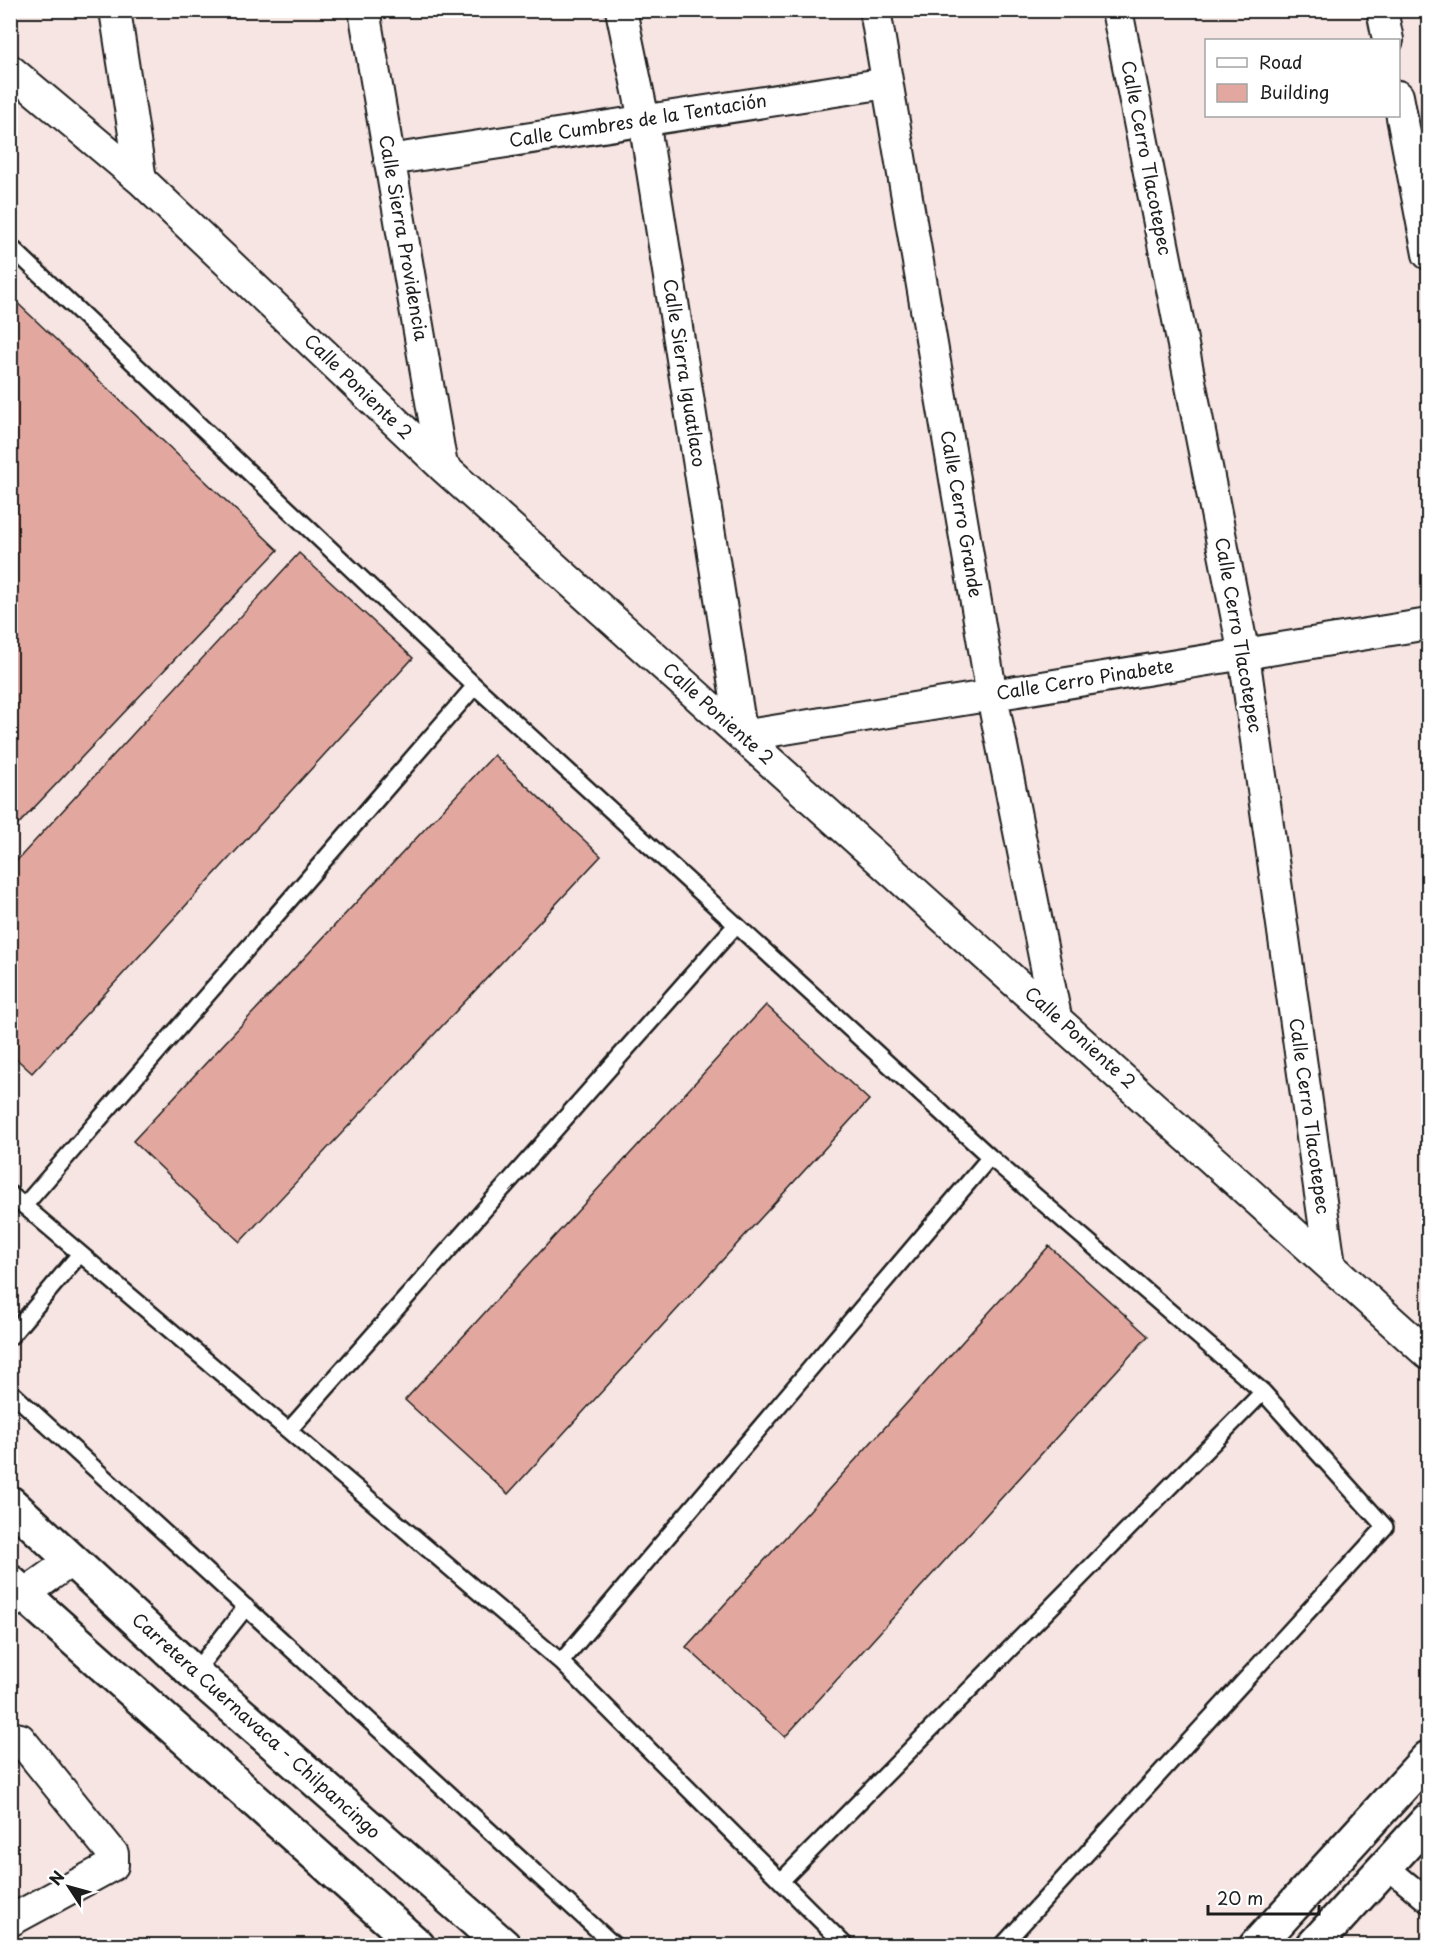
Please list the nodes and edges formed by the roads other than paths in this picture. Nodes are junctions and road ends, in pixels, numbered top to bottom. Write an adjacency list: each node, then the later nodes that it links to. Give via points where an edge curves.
1 (115, 10): 13 (street)
2 (364, 10): 12 (street, Calle Sierra Providencia)
3 (621, 10): 11 (street, Calle Sierra Iguatlaco)
4 (875, 10): 9 (street, Calle Cerro Grande)
5 (1117, 10): 18 (street, Calle Cerro Tlacotepec)
6 (1382, 10): 7 (street)
7 (1388, 39)
8 (10, 70): 13 (street, Calle Poniente 2)
9 (887, 83): 11 (street, Calle Cumbres de la Tentación); 20 (street, Calle Cerro Grande)
10 (1400, 107): 15 (street)
11 (644, 120): 12 (street, Calle Cumbres de la Tentación); 21 (street, Calle Sierra Iguatlaco)
12 (389, 160): 16 (street, Calle Sierra Providencia)
13 (141, 180): 16 (street, Calle Poniente 2)
14 (10, 246): 19 (lane)
15 (1428, 255)
16 (442, 466): 21 (street, Calle Poniente 2)
17 (1428, 624): 18 (street, Calle Cerro Pinabete)
18 (1244, 655): 20 (street, Calle Cerro Pinabete); 28 (street, Calle Cerro Tlacotepec)
19 (476, 686): 22 (lane); 26 (lane)
20 (992, 696): 21 (street, Calle Cerro Pinabete); 23 (street, Calle Cerro Grande)
21 (742, 736): 23 (street, Calle Poniente 2)
22 (736, 925): 24 (lane); 33 (lane)
23 (1056, 1017): 28 (street, Calle Poniente 2)
24 (990, 1157): 32 (lane); 38 (lane)
25 (10, 1194): 26 (lane)
26 (24, 1206): 27 (lane)
27 (79, 1255): 29 (lane); 33 (lane)
28 (1330, 1265): 30 (street, Calle Poniente 2)
29 (10, 1337)
30 (1428, 1354)
31 (10, 1391): 37 (lane)
32 (1263, 1392): 44 (lane); 51 (lane, via 1385,1527)
33 (290, 1430): 38 (lane)
34 (10, 1503): 35 (main road, Carretera Cuernavaca - Chilpancingo)
35 (72, 1560): 36 (street); 39 (main road, Carretera Cuernavaca - Chilpancingo)
36 (15, 1594): 47 (main road)
37 (246, 1606): 39 (lane); 49 (lane)
38 (561, 1662): 44 (lane)
39 (194, 1673): 48 (main road, Carretera Cuernavaca - Chilpancingo)
40 (10, 1737): 46 (street, via 20,1739 113,1854 113,1865)
41 (1428, 1758): 52 (main road)
42 (1428, 1820): 43 (main road)
43 (1386, 1866): 45 (street); 53 (main road)
44 (782, 1880): 50 (lane)
45 (1428, 1901)
46 (10, 1921)
47 (418, 1946)
48 (504, 1946)
49 (615, 1946)
50 (846, 1946)
51 (1002, 1946)
52 (1256, 1946)
53 (1313, 1946)

